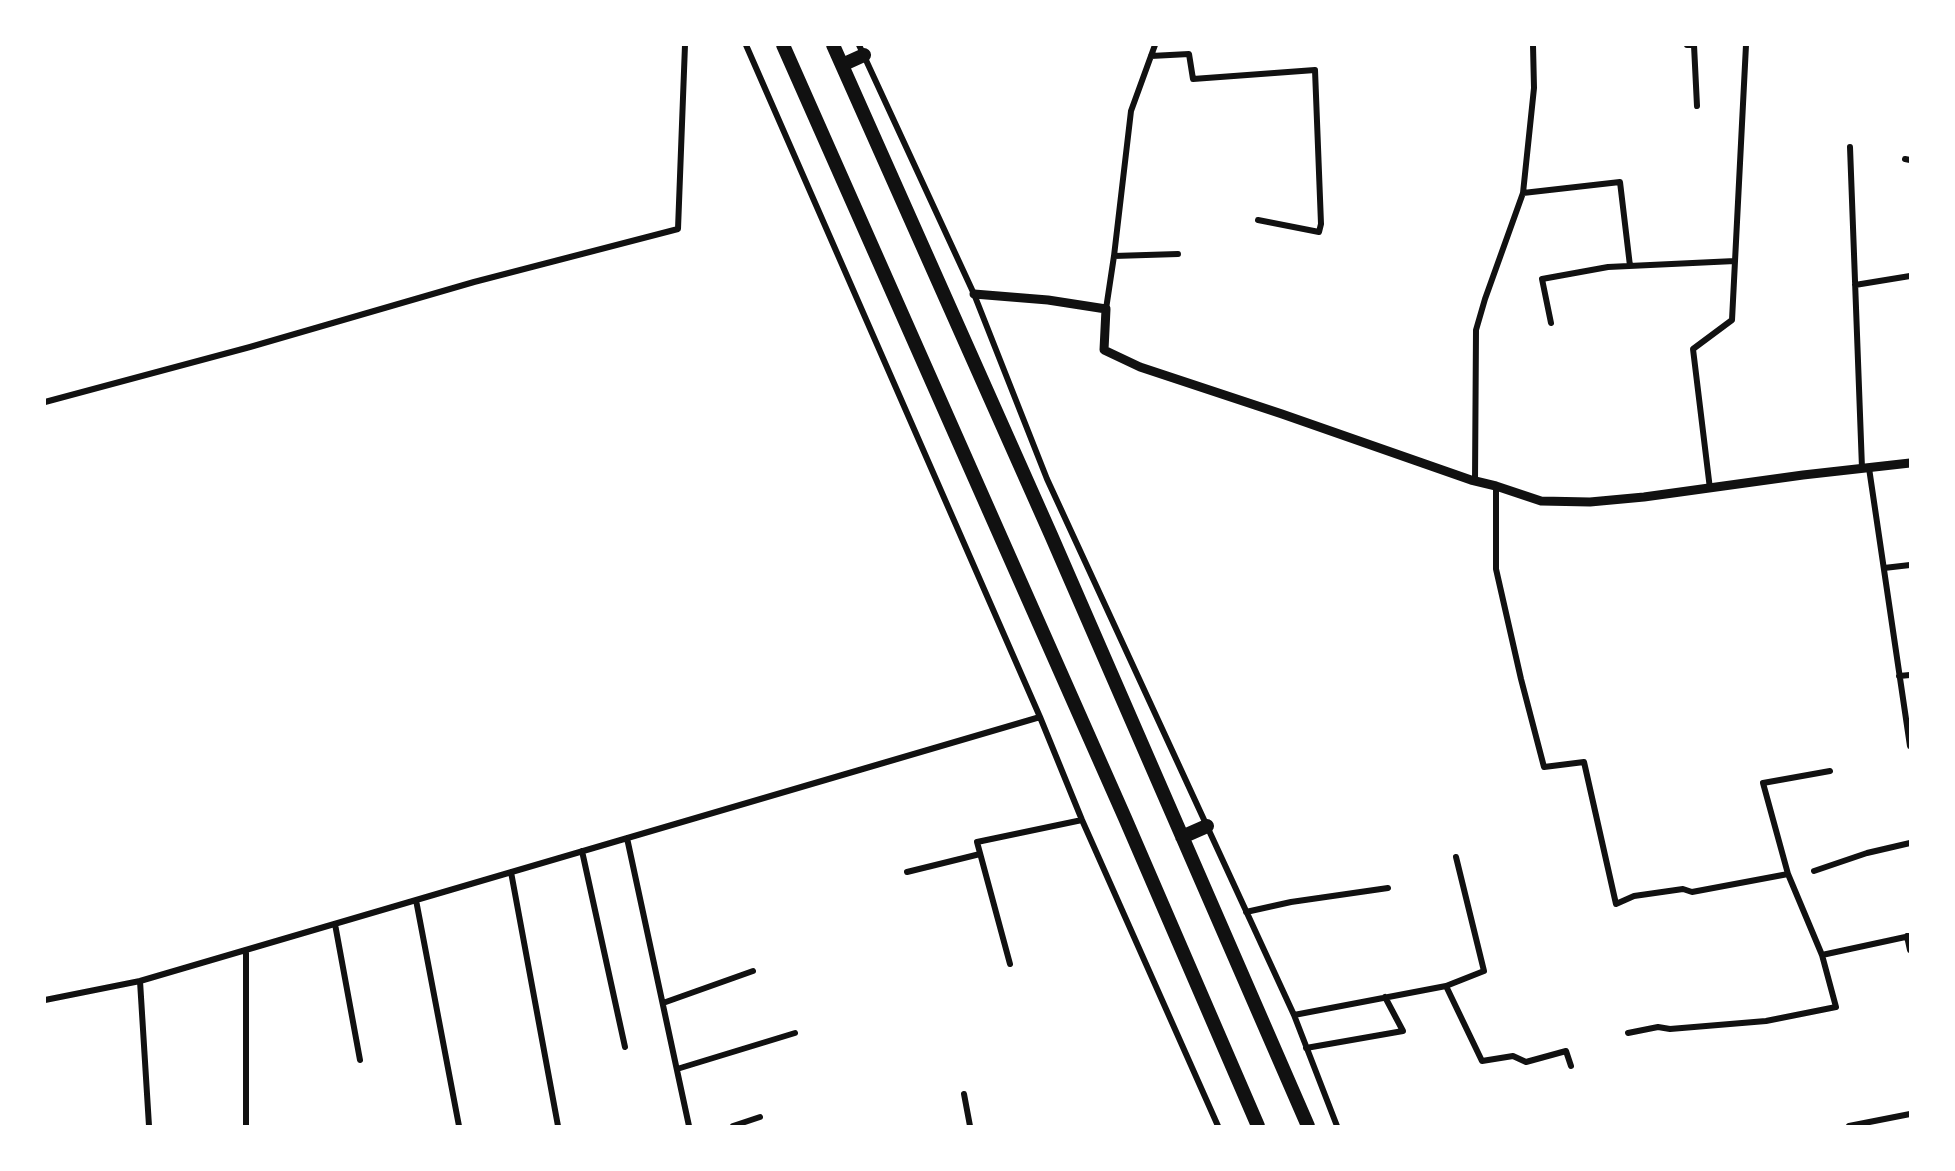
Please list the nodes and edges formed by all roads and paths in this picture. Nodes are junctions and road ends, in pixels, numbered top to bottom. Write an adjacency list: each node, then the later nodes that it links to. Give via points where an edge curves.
1 (685, 45): 26 (street, via 678,229)
2 (746, 45): 36 (street)
3 (783, 45): 85 (highway)
4 (834, 45): 12 (highway)
5 (1155, 45): 11 (street)
6 (1533, 45): 15 (street, via 1534,88)
7 (1687, 45): 8 (street)
8 (1694, 45): 13 (street)
9 (1746, 45): 19 (street)
10 (862, 50): 12 (highway); 23 (street)
11 (1151, 56): 16 (street, via 1189,54 1193,80 1314,70 1319,232); 18 (street, via 1131,111)
12 (842, 64): 41 (highway)
13 (1697, 106)
14 (1851, 147): 22 (street)
15 (1523, 193): 20 (street, via 1620,182); 29 (street, via 1476,330)
16 (1258, 220)
17 (1178, 254): 18 (street)
18 (1114, 256): 24 (street)
19 (1735, 261): 20 (street); 31 (street, via 1732,320 1693,349)
20 (1630, 266): 25 (street, via 1542,279)
21 (1910, 276): 22 (street)
22 (1855, 285): 28 (street)
23 (974, 294): 24 (street); 40 (street, via 1047,478)
24 (1106, 309): 29 (street, via 1104,350 1140,367)
25 (1551, 323)
26 (45, 402)
27 (1910, 463): 28 (street)
28 (1866, 468): 31 (street); 33 (street)
29 (1475, 481): 30 (street)
30 (1496, 486): 31 (street, via 1541,501 1590,502); 50 (street, via 1497,569 1544,767 1584,762 1616,904 1634,896 1683,889 1692,892)
31 (1710, 489)
32 (1910, 565): 33 (street)
33 (1884, 568): 35 (street)
34 (1910, 675): 35 (street)
35 (1899, 676): 37 (street)
36 (1040, 717): 39 (street); 42 (street)
37 (1910, 746)
38 (1830, 771): 50 (street, via 1763,783)
39 (1082, 820): 45 (street, via 977,843); 84 (street)
40 (1207, 826): 41 (highway); 53 (street)
41 (1182, 837): 86 (highway)
42 (627, 838): 44 (street); 65 (street)
43 (1910, 843): 47 (street)
44 (582, 851): 48 (street); 69 (street)
45 (980, 854): 49 (street); 59 (street)
46 (1456, 856): 62 (street, via 1484,971)
47 (1814, 871)
48 (511, 872): 52 (street); 80 (street)
49 (907, 872)
50 (1788, 874): 58 (street)
51 (1388, 888): 53 (street)
52 (416, 900): 54 (street); 79 (street)
53 (1246, 912): 66 (street)
54 (335, 924): 56 (street); 71 (street)
55 (1909, 936): 57 (street); 58 (street)
56 (246, 950): 61 (street); 78 (street)
57 (1910, 950)
58 (1822, 955): 68 (street, via 1836,1007 1766,1021)
59 (1010, 964)
60 (753, 971): 65 (street)
61 (140, 981): 64 (street); 77 (street)
62 (1446, 986): 63 (street); 72 (street, via 1482,1061 1513,1056 1526,1062 1566,1051)
63 (1385, 997): 66 (street); 70 (street, via 1402,1031)
64 (45, 1000)
65 (663, 1003): 73 (street)
66 (1293, 1015): 70 (street)
67 (795, 1032): 73 (street)
68 (1628, 1033)
69 (625, 1047)
70 (1306, 1048): 87 (street)
71 (360, 1060)
72 (1571, 1066)
73 (677, 1069): 81 (street)
74 (964, 1094): 83 (street)
75 (1910, 1114): 88 (street)
76 (760, 1117): 82 (street)
77 (149, 1126)
78 (246, 1126)
79 (459, 1126)
80 (558, 1126)
81 (689, 1126)
82 (733, 1126)
83 (970, 1126)
84 (1218, 1126)
85 (1258, 1126)
86 (1308, 1126)
87 (1337, 1126)
88 (1849, 1126)

